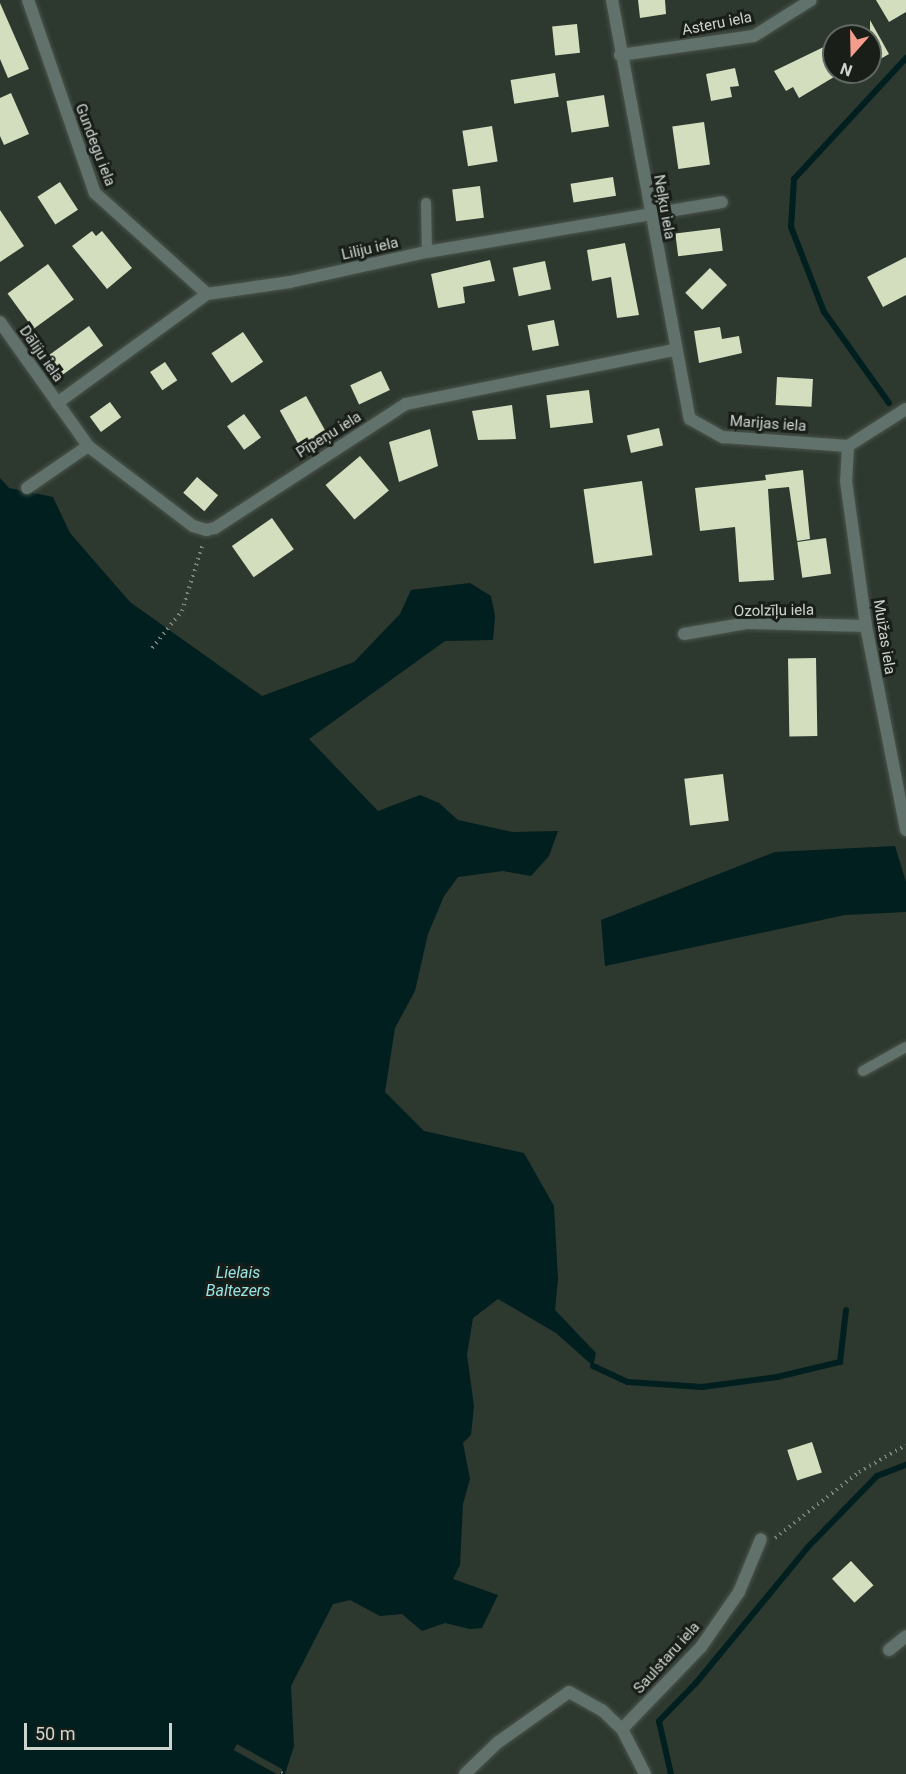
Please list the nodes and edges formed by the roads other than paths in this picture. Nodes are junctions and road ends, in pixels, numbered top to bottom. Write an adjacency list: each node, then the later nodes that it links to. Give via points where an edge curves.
1 (28, 0): 9 (street, Gundegu iela, via 95,193)
2 (612, 0): 4 (street, Neļķu iela)
3 (811, 0): 4 (street, Asteru iela, via 754,36)
4 (620, 55): 7 (street, Neļķu iela)
5 (722, 202): 7 (street, Liliju iela)
6 (426, 203): 8 (lane)
7 (650, 214): 8 (street, Liliju iela); 11 (street, Neļķu iela)
8 (427, 252): 9 (street, Liliju iela, via 290,282)
9 (207, 294): 12 (street, Liliju iela)
10 (0, 322): 12 (street, Dāliju iela)
11 (674, 350): 14 (street, Neļķu iela); 15 (street, Pīpeņu iela, via 406,404 215,528 206,530 193,526)
12 (57, 403): 15 (street)
13 (906, 409): 16 (street)
14 (690, 419): 16 (street, Marijas iela, via 723,437)
15 (88, 446): 17 (street)
16 (848, 446): 18 (street, Muižas iela, via 846,481)
17 (27, 488)
18 (866, 626): 19 (street, Ozolzīļu iela, via 748,623); 20 (street, Muižas iela)
19 (684, 634)
20 (906, 830)
21 (906, 1047): 22 (lane)
22 (863, 1071)
23 (761, 1539): 26 (street, Saulstaru iela, via 739,1592 701,1647)
24 (906, 1636): 25 (street)
25 (889, 1650)
26 (622, 1730): 27 (street, via 602,1710 569,1692 497,1743); 28 (street)
27 (465, 1774)
28 (645, 1774)

